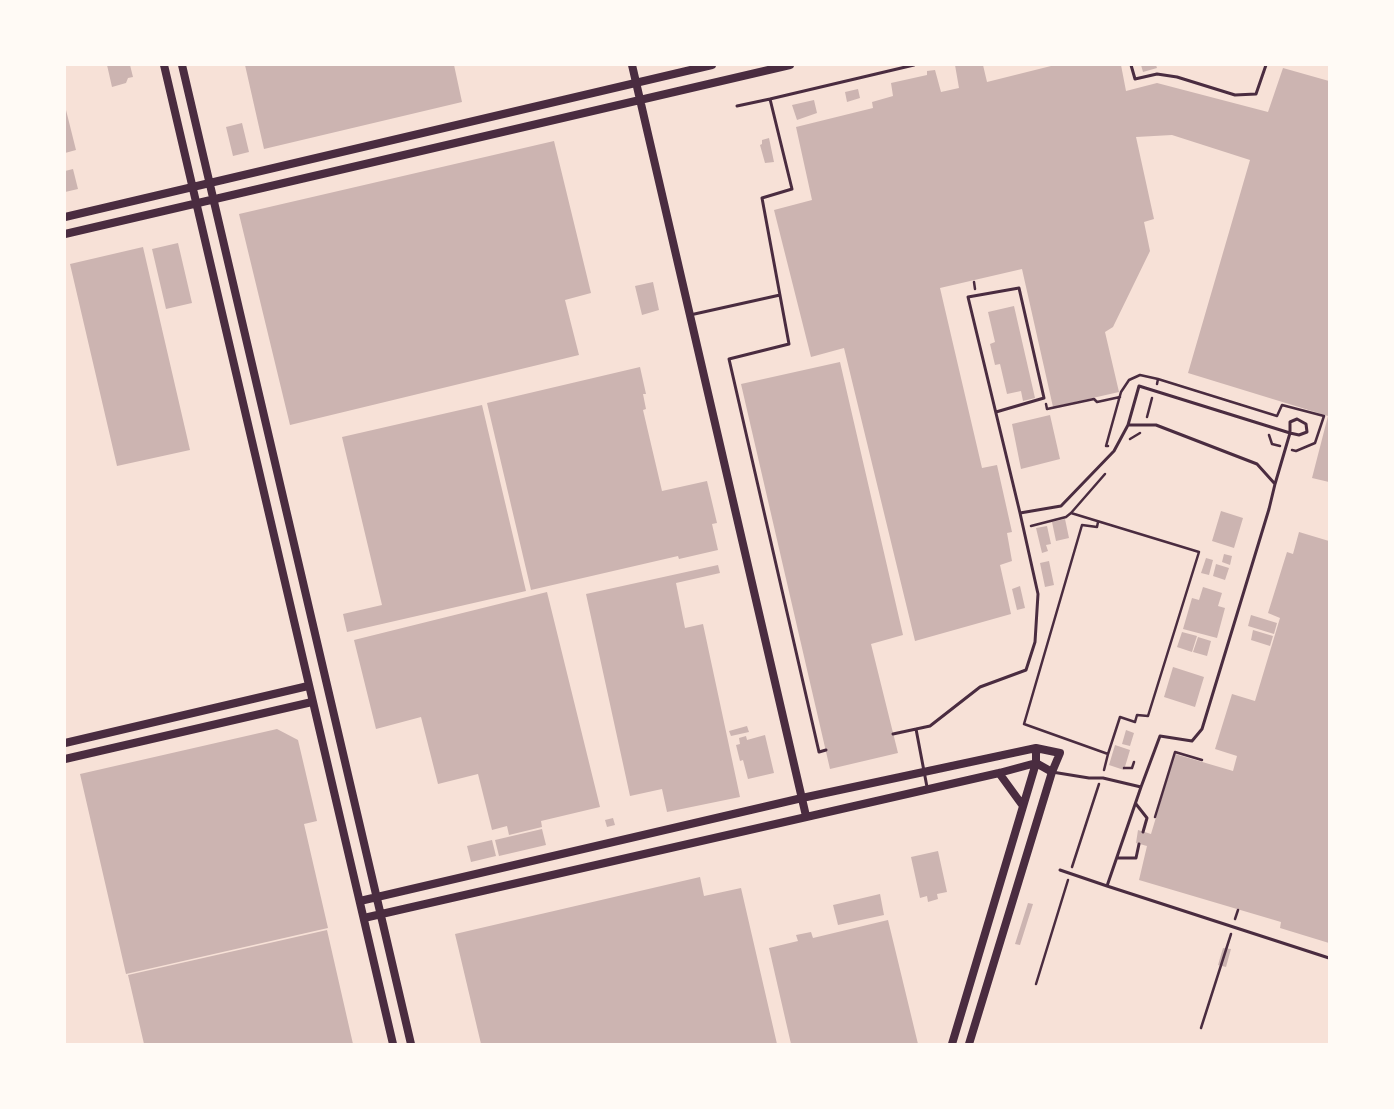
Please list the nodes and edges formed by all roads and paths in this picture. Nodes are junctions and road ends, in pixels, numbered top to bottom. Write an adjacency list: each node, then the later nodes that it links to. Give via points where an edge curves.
1 (164, 65): 14 (street)
2 (182, 65): 13 (street)
3 (632, 65): 9 (street)
4 (712, 65): 9 (street)
5 (790, 65): 11 (street)
6 (914, 65): 10 (lane)
7 (1131, 65): 8 (lane, via 1135,79 1157,74 1177,77 1235,95 1256,94)
8 (1266, 65)
9 (636, 83): 11 (street); 13 (street)
10 (770, 98): 12 (lane); 20 (lane, via 792,189 762,198)
11 (640, 100): 15 (street); 22 (street)
12 (737, 106)
13 (209, 183): 14 (street); 15 (street)
14 (193, 187): 16 (street); 17 (street)
15 (213, 199): 16 (street); 66 (street)
16 (197, 203): 18 (street); 39 (street)
17 (65, 217)
18 (65, 234)
19 (974, 282): 21 (path)
20 (780, 295): 22 (lane); 45 (lane, via 790,344 729,359 818,752)
21 (977, 296): 25 (lane, via 1019,288); 26 (lane, via 968,297)
22 (690, 315): 56 (street)
23 (1154, 391): 27 (lane, via 1139,386); 28 (path); 30 (lane); 32 (path, via 1158,379 1277,416 1282,405 1324,416 1315,443 1296,451)
24 (1120, 397): 25 (path, via 1098,402 1094,399 1047,410)
25 (1044, 398): 26 (lane)
26 (996, 412): 36 (lane)
27 (1128, 425): 28 (lane); 35 (lane, via 1114,451 1060,506)
28 (1144, 425): 31 (path, via 1142,432); 34 (lane, via 1156,425 1257,464)
29 (1268, 432): 32 (path, via 1272,444)
30 (1290, 433): 30 (lane, via 1290,422 1296,419 1306,424 1307,432 1299,435); 32 (lane)
31 (1127, 441)
32 (1286, 448): 34 (lane)
33 (1110, 468): 37 (path)
34 (1275, 484): 54 (lane, via 1202,729 1192,741 1160,736)
35 (1027, 512): 36 (lane); 37 (path, via 1031,526)
36 (1020, 513): 41 (lane, via 1038,594 1035,642 1026,670 980,687 930,726)
37 (1071, 513): 38 (path)
38 (1098, 522): 38 (path, via 1199,552 1148,716 1137,715 1135,722 1120,717 1108,754 1024,724 1082,525 1097,527)
39 (308, 686): 40 (street); 43 (street)
40 (312, 702): 46 (street); 67 (street)
41 (916, 729): 42 (lane); 51 (lane)
42 (894, 734)
43 (65, 743)
44 (1036, 748): 49 (street); 51 (street); 52 (street, via 1060,753)
45 (826, 750)
46 (65, 759)
47 (1202, 760): 60 (path, via 1175,752 1154,820)
48 (1134, 762): 50 (path, via 1132,768)
49 (1036, 763): 52 (street); 53 (street); 58 (street)
50 (1124, 768)
51 (924, 772): 55 (lane); 56 (street)
52 (1052, 772): 54 (lane, via 1103,778); 76 (street)
53 (999, 773): 55 (street); 58 (street)
54 (1141, 787): 57 (lane)
55 (928, 788): 59 (street)
56 (802, 798): 59 (street); 66 (street)
57 (1136, 804): 60 (lane); 63 (lane)
58 (1023, 806): 75 (street)
59 (806, 816): 68 (street)
60 (1147, 818): 61 (lane)
61 (1143, 832)
62 (1140, 844): 63 (lane, via 1136,858)
63 (1117, 858): 65 (lane)
64 (1060, 870): 65 (lane)
65 (1107, 886): 70 (lane)
66 (376, 897): 67 (street); 68 (street)
67 (360, 901): 69 (street)
68 (380, 914): 69 (street); 74 (street)
69 (364, 918): 73 (street)
70 (1329, 958)
71 (1224, 959): 72 (path)
72 (1201, 1028)
73 (393, 1044)
74 (411, 1044)
75 (952, 1044)
76 (969, 1044)

